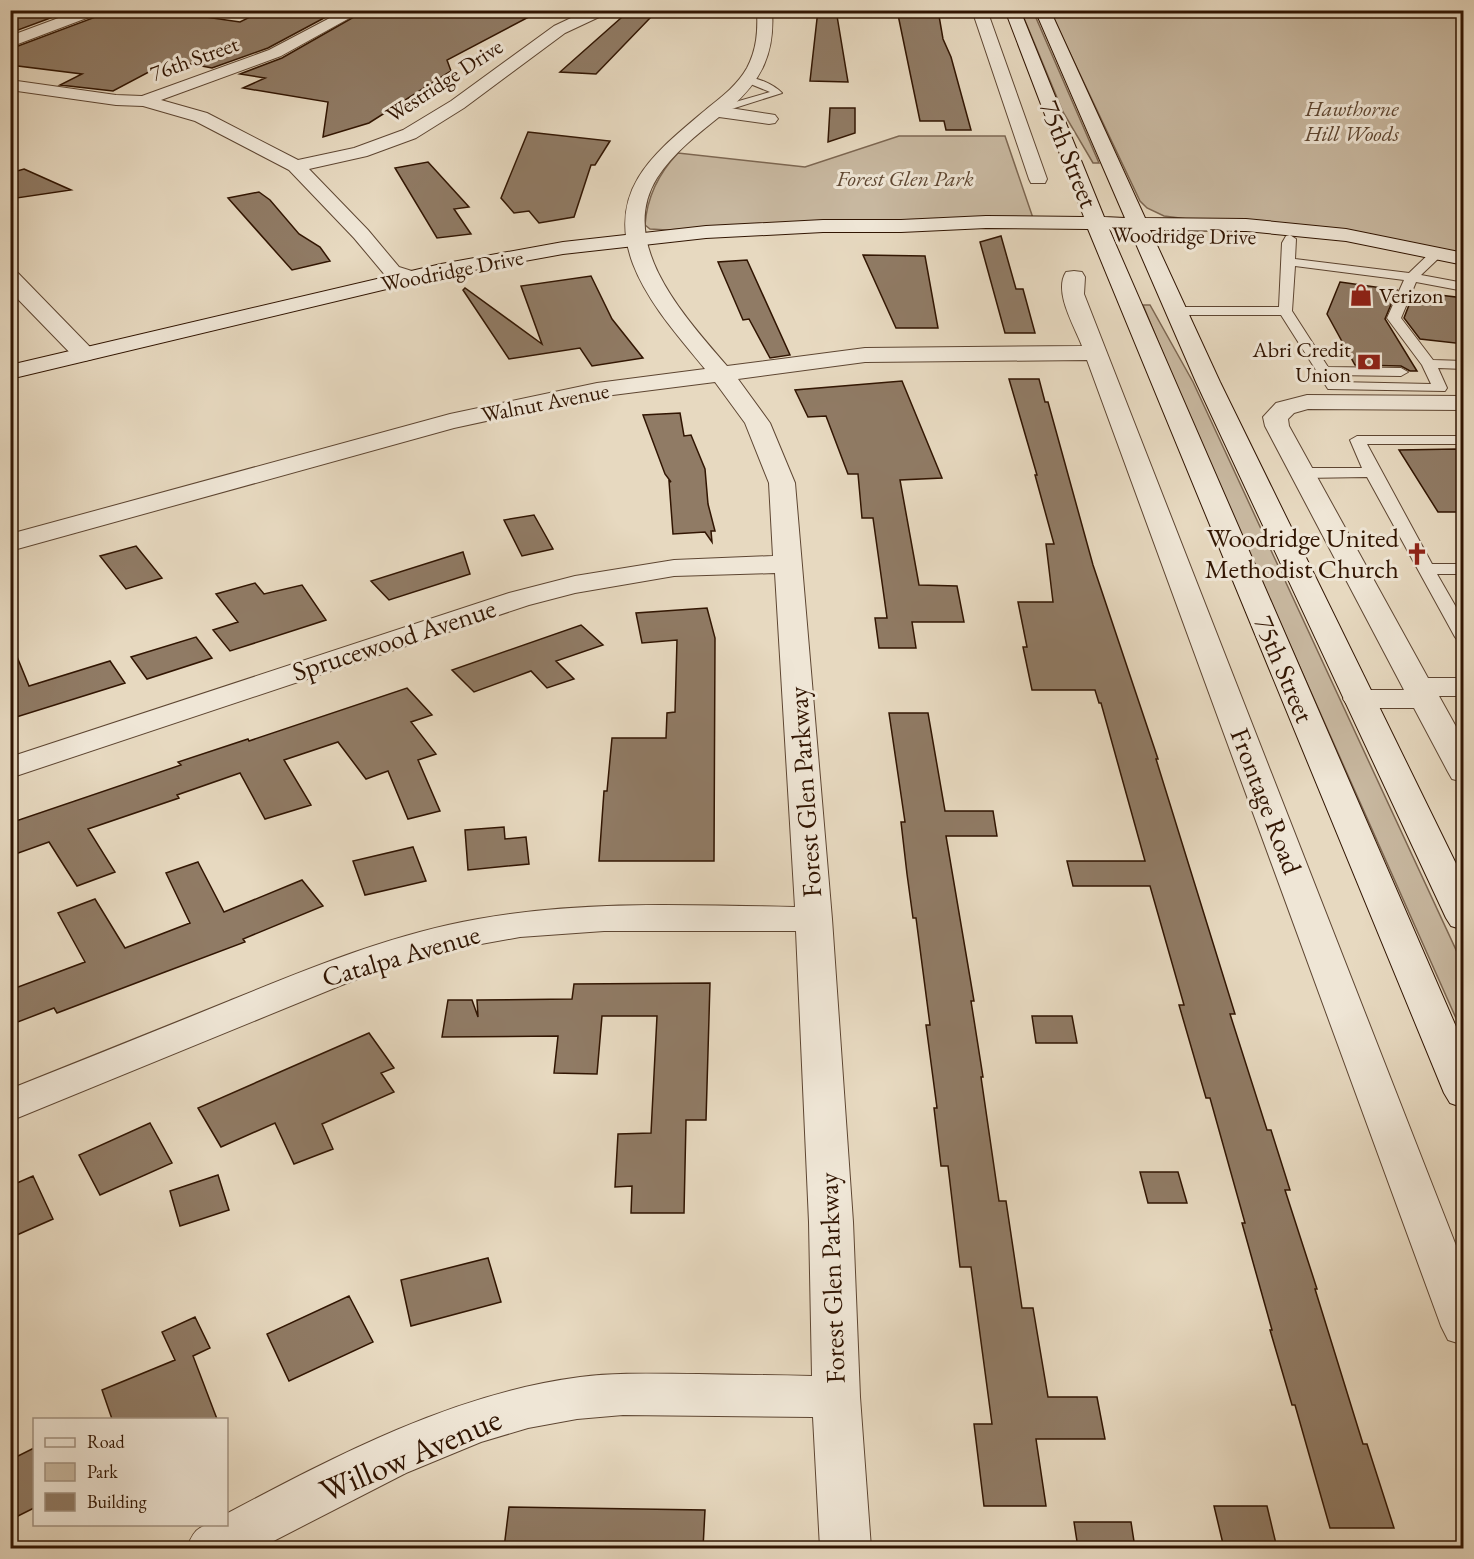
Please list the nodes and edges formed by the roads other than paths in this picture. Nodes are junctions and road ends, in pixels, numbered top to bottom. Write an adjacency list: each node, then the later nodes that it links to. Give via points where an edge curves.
1 (95, 10): 8 (street)
2 (357, 10): 10 (street, 76th Street, via 275,52)
3 (607, 10): 13 (street, Westridge Drive, via 557,29 492,80 412,132 330,160)
4 (764, 10): 11 (street, Forest Glen Parkway, via 763,49 754,69)
5 (979, 10): 14 (street)
6 (1012, 10): 15 (street, 75th Street)
7 (1042, 10): 16 (street, 75th Street)
8 (10, 42)
9 (10, 85): 10 (street)
10 (144, 101): 13 (street, via 201,117)
11 (715, 111): 12 (street); 18 (street, Forest Glen Parkway, via 667,152 645,181 636,207)
12 (769, 119)
13 (296, 166): 23 (street, via 392,271)
14 (1038, 179)
15 (1098, 227): 16 (street, Woodridge Drive); 18 (street, Woodridge Drive, via 981,232 901,226 795,227); 52 (street, 75th Street)
16 (1139, 228): 17 (street, Woodridge Drive); 21 (street, Woodridge Drive, via 1281,227 1346,235); 27 (street, 75th Street)
17 (1290, 239): 20 (lane); 21 (street, Woodridge Drive)
18 (635, 240): 23 (street, Woodridge Drive, via 516,256); 33 (street, Forest Glen Parkway, via 654,286)
19 (1464, 259): 21 (street, Woodridge Drive)
20 (1289, 262): 21 (lane); 28 (lane)
21 (1425, 264): 22 (street, Woodridge Drive); 26 (lane); 35 (lane, via 1394,318)
22 (1464, 271)
23 (407, 277): 30 (street, Woodridge Drive)
24 (1074, 277): 29 (street, Frontage Road, via 1072,294)
25 (10, 278): 30 (street)
26 (1464, 287)
27 (1176, 311): 28 (lane); 47 (street, 75th Street)
28 (1285, 311): 34 (lane)
29 (1095, 353): 33 (street, Walnut Avenue, via 865,355); 54 (street, Frontage Road)
30 (84, 354): 32 (street, Woodridge Drive)
31 (1464, 365): 35 (lane)
32 (10, 372)
33 (721, 374): 40 (street, Walnut Avenue, via 597,390 450,421); 41 (street, Forest Glen Parkway, via 747,405 782,483)
34 (1327, 376): 35 (lane); 35 (lane, via 1333,386 1440,387)
35 (1421, 376)
36 (1464, 404): 39 (street, via 1307,402 1285,408 1275,417 1276,426)
37 (1464, 440): 38 (lane, via 1357,440)
38 (1371, 472): 39 (lane); 43 (lane)
39 (1303, 473): 46 (street)
40 (10, 543)
41 (789, 564): 48 (street, Sprucewood Avenue, via 674,568 519,599); 51 (street, Forest Glen Parkway)
42 (1464, 568): 43 (lane)
43 (1425, 569): 44 (lane)
44 (1464, 637)
45 (1464, 687): 46 (street)
46 (1422, 693): 47 (street); 49 (street)
47 (1359, 699): 50 (street, 75th Street)
48 (10, 768)
49 (1464, 772)
50 (1464, 918)
51 (814, 919): 53 (street, Catalpa Avenue, via 605,918 543,922 429,942 297,988); 55 (street, Forest Glen Parkway, via 831,1222)
52 (1464, 1093)
53 (10, 1106)
54 (1464, 1326)
55 (836, 1397): 56 (street, Willow Avenue, via 643,1393 577,1398 505,1413 452,1430 325,1488); 57 (street, Forest Glen Parkway)
56 (212, 1548)
57 (846, 1548)

